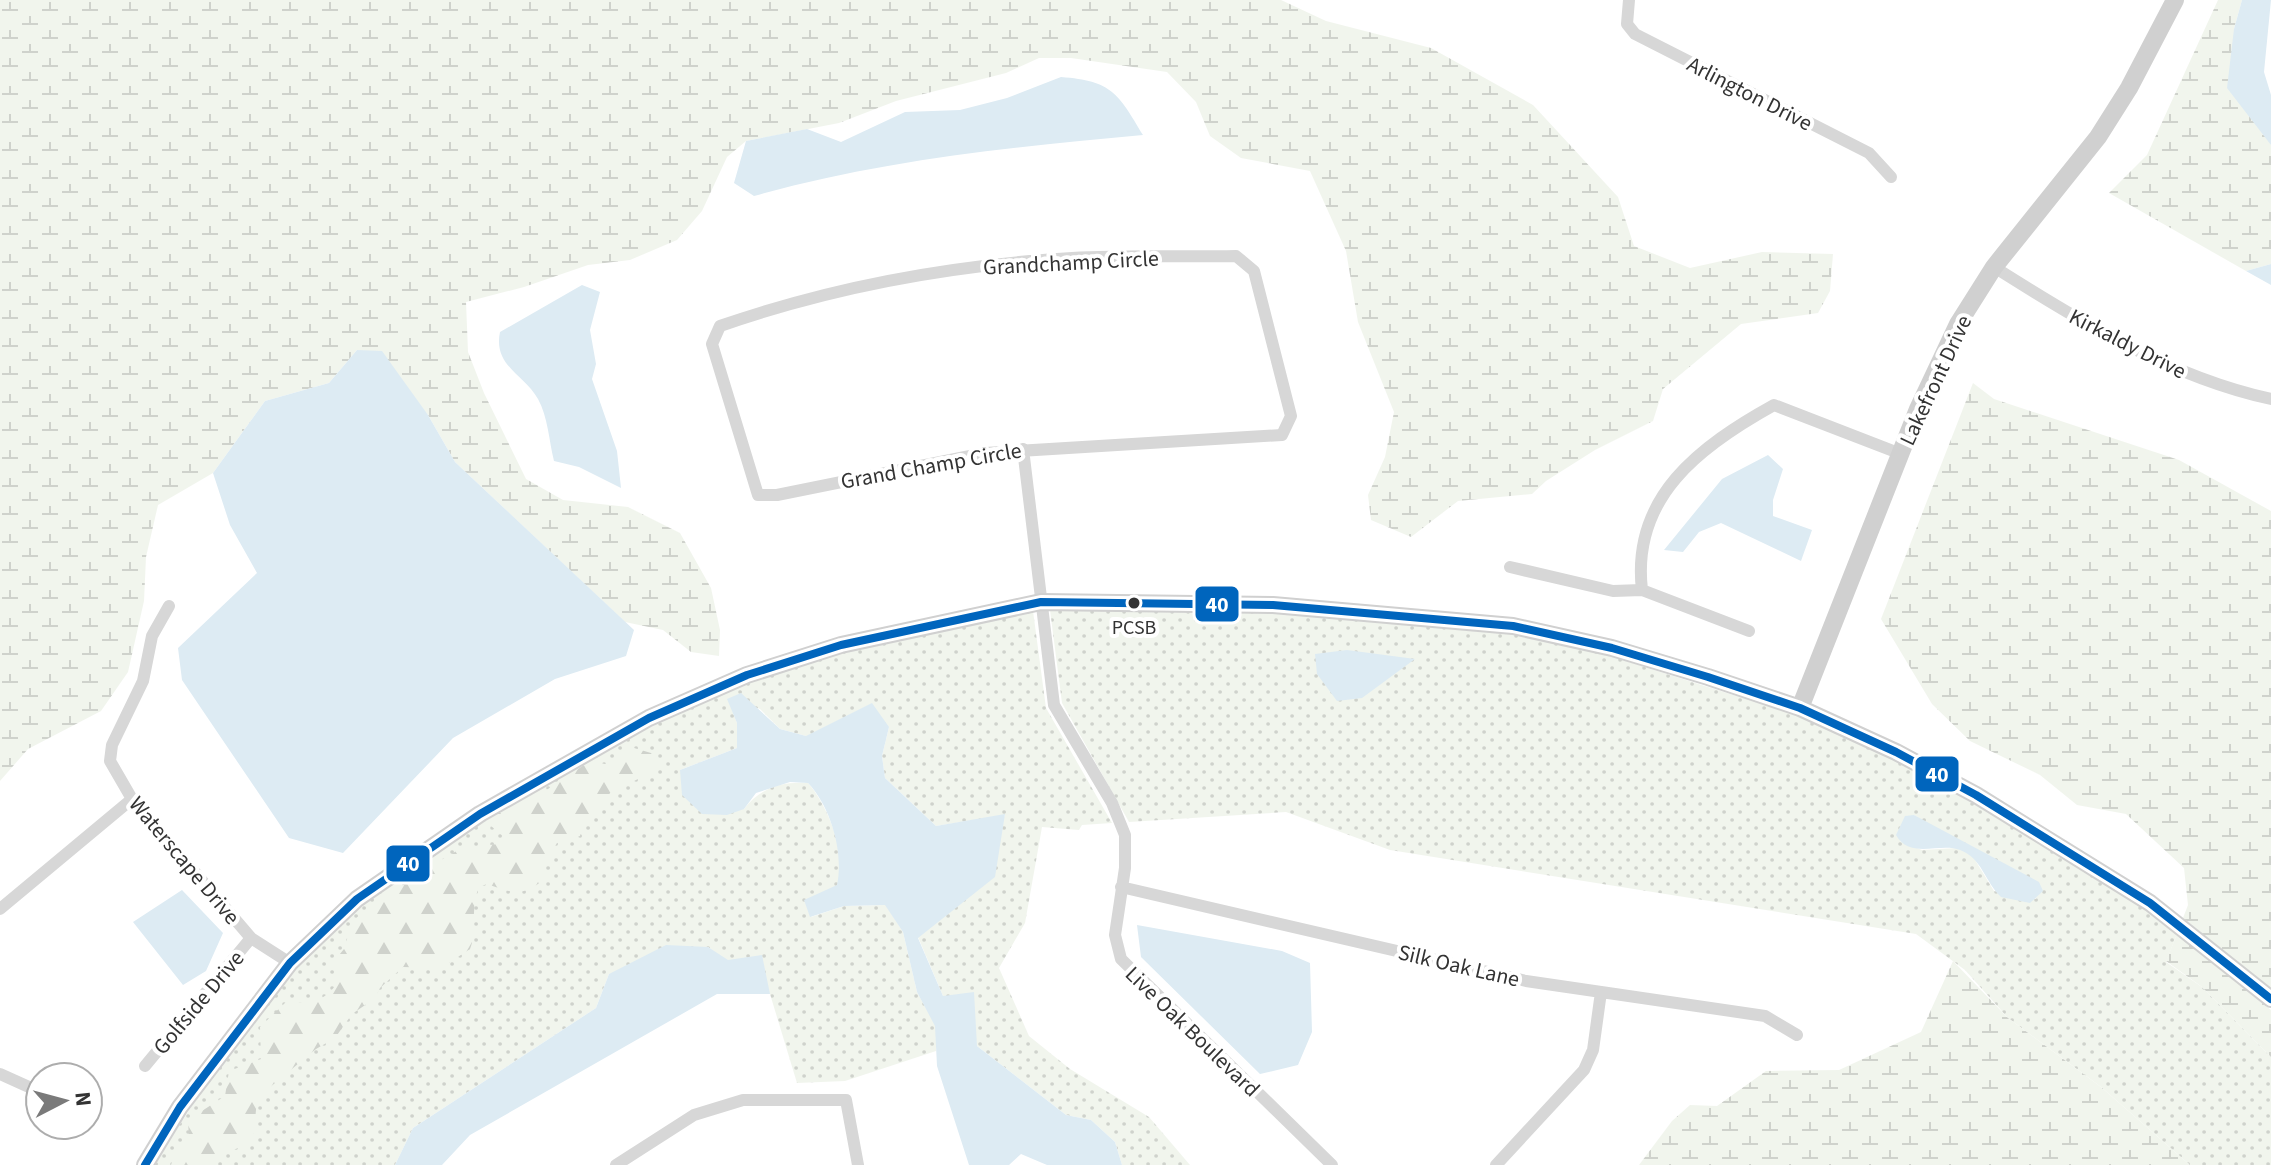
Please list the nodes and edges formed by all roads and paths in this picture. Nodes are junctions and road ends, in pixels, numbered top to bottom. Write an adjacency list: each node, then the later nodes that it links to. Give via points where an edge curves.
1 (1629, 0): 3 (street, Arlington Drive, via 1627,24 1635,34 1869,153)
2 (2175, 0): 4 (street, Lakefront Drive, via 2098,137)
3 (1891, 177)
4 (1994, 267): 6 (street, Kirkaldy Drive, via 2090,328 2209,383); 9 (street, Lakefront Drive, via 1944,351)
5 (720, 326): 7 (street, Grandchamp Circle, via 789,302 961,268 1072,258 1236,256 1254,271 1291,416); 8 (street, Grand Champ Circle, via 712,344 758,495)
6 (2271, 399)
7 (1282, 435): 8 (street, Grand Champ Circle)
8 (1023, 449): 12 (street, Live Oak Boulevard)
9 (1901, 454): 11 (street, via 1774,405 1739,424 1675,477 1651,511 1639,566); 15 (street, Lakefront Drive)
10 (1510, 567): 11 (street, via 1613,591)
11 (1642, 590): 14 (street)
12 (1041, 602): 15 (street, via 1273,605 1513,626 1612,648); 17 (street, Live Oak Boulevard, via 1054,705 1125,835); 20 (street, via 841,645 747,675 649,718 468,823 357,899)
13 (169, 606): 16 (street, Waterscape Drive, via 152,636 135,704 112,745 110,761)
14 (1749, 631)
15 (1800, 708): 22 (street, via 1896,752 2088,862 2150,903)
16 (132, 799): 18 (street); 19 (street, Waterscape Drive)
17 (1121, 887): 21 (street, Silk Oak Lane, via 1526,981); 30 (street, Live Oak Boulevard, via 1115,935 1129,971)
18 (0, 909)
19 (251, 938): 20 (street, Waterscape Drive); 24 (street, Golfside Drive)
20 (290, 963): 27 (street, via 180,1107)
21 (1601, 992): 23 (street, Silk Oak Lane, via 1765,1016); 31 (street, via 1593,1050 1584,1070)
22 (2271, 999)
23 (1797, 1035)
24 (145, 1066)
25 (0, 1074): 26 (street)
26 (24, 1085)
27 (145, 1165)
28 (616, 1165): 29 (street, via 694,1115 743,1100 846,1100)
29 (858, 1165)
30 (1332, 1165)
31 (1496, 1165)

